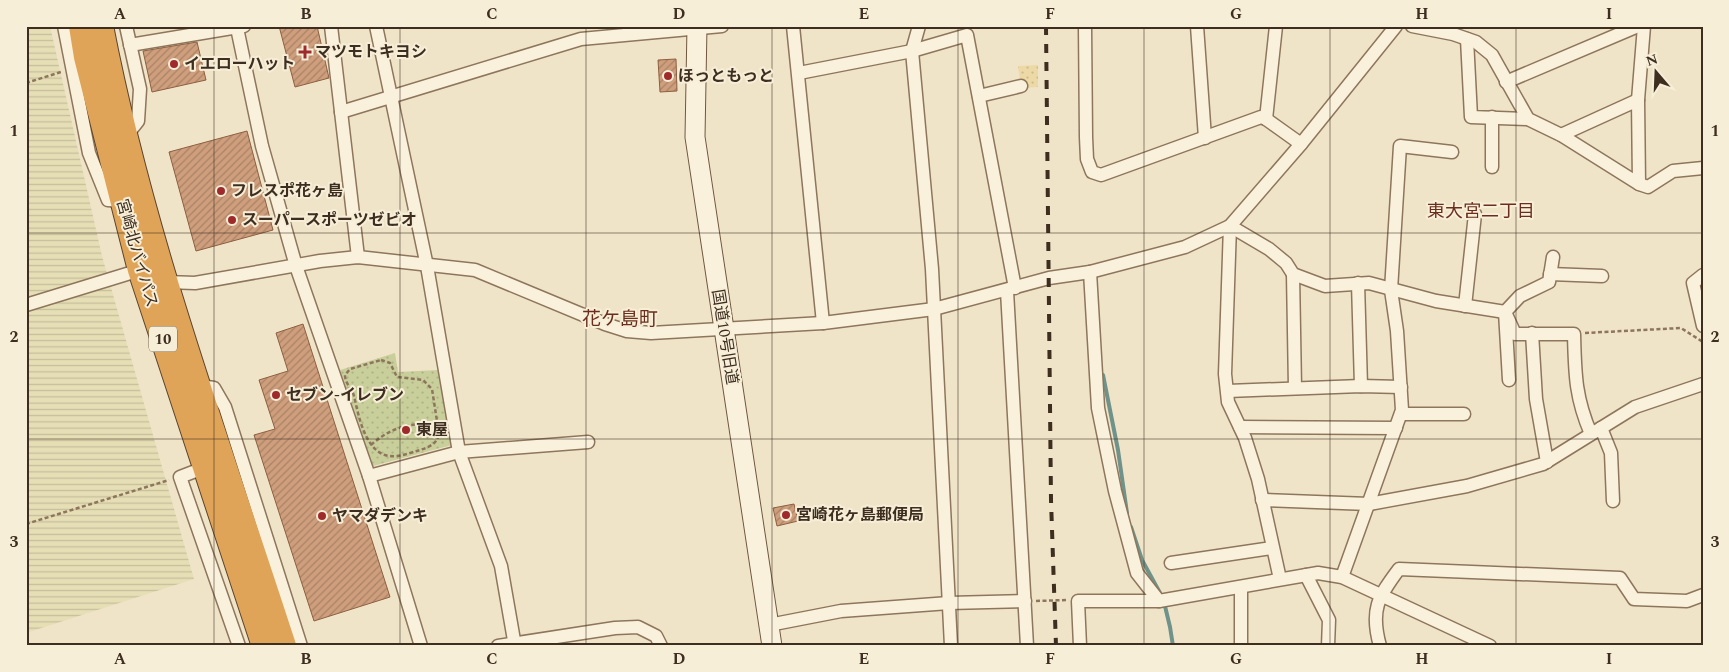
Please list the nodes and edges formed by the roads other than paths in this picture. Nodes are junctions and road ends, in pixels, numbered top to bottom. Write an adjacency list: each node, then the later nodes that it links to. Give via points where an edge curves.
1 (64, 26): 40 (street, via 89,153 108,200)
2 (81, 26): 40 (highway, 宮崎北バイパス / 10)
3 (102, 26): 33 (highway, 宮崎北バイパス / 10)
4 (126, 26): 20 (street)
5 (331, 26): 28 (street)
6 (376, 26): 25 (street)
7 (722, 26): 18 (street)
8 (793, 26): 22 (street)
9 (919, 26): 21 (street)
10 (1085, 26): 34 (street, via 1086,137 1092,172 1101,175)
11 (1198, 26): 34 (street)
12 (1276, 26): 30 (street)
13 (1396, 26): 35 (street)
14 (1412, 26): 19 (street, via 1454,34)
15 (1638, 26): 23 (street)
16 (1644, 26): 27 (street)
17 (240, 27): 20 (street); 45 (street, via 262,146)
18 (696, 27): 25 (street, via 581,39); 63 (street, 国道10号旧道, via 695,137)
19 (1466, 33): 23 (street, via 1492,55); 29 (street, via 1471,116)
20 (130, 45): 33 (street, via 140,89 138,121)
21 (912, 51): 22 (street); 26 (street, via 967,35); 59 (street)
22 (799, 73): 61 (street)
23 (1506, 82): 31 (street)
24 (1021, 86): 26 (street)
25 (390, 96): 28 (street); 46 (street)
26 (979, 96): 55 (street)
27 (1638, 100): 32 (street); 39 (street)
28 (341, 112): 44 (street)
29 (1492, 118): 31 (street); 37 (street)
30 (1266, 119): 34 (street, via 1261,117); 35 (street)
31 (1528, 119): 32 (street)
32 (1561, 135): 39 (street)
33 (126, 136): 53 (highway, 宮崎北バイパス / 10)
34 (1204, 138)
35 (1301, 144): 42 (street)
36 (1452, 152): 56 (street, via 1400,146)
37 (1492, 167)
38 (1703, 168): 39 (street, via 1673,171 1648,187)
39 (1639, 184)
40 (122, 201): 47 (highway, 宮崎北バイパス / 10)
41 (1475, 214): 58 (street)
42 (1230, 226): 48 (street, via 1185,247); 49 (street, via 1270,249); 71 (street, via 1225,374)
43 (1553, 257): 50 (street)
44 (358, 258): 45 (street, via 320,260); 46 (street)
45 (296, 266): 53 (street, via 195,284); 81 (street)
46 (427, 266): 63 (street, via 475,270 627,331); 78 (street)
47 (140, 270): 53 (street); 57 (street); 80 (highway, 宮崎北バイパス / 10)
48 (1090, 272): 55 (street, via 1049,278); 94 (street, via 1098,408 1115,492 1137,573)
49 (1293, 274): 54 (street, via 1325,286); 69 (street)
50 (1550, 274): 52 (street); 60 (street, via 1549,282 1520,296)
51 (1703, 275): 62 (street, via 1693,283)
52 (1602, 276)
53 (166, 282): 67 (highway, 宮崎北バイパス / 10)
54 (1358, 283): 56 (street); 68 (street)
55 (1011, 290): 59 (street); 93 (street)
56 (1392, 290): 58 (street); 70 (street)
57 (26, 305)
58 (1465, 306): 60 (street)
59 (934, 309): 61 (street); 95 (street)
60 (1505, 312): 64 (street, via 1515,334); 65 (street)
61 (824, 323): 63 (street)
62 (1703, 326)
63 (724, 329): 96 (street, 国道10号旧道)
64 (1532, 333): 76 (street, via 1574,334 1575,382 1580,408); 79 (street, via 1536,399)
65 (1509, 380)
66 (1703, 384): 76 (street, via 1635,407)
67 (200, 386): 100 (highway, 宮崎北バイパス / 10); 101 (street, via 214,388 225,406)
68 (1361, 386): 69 (street); 70 (street)
69 (1295, 388): 71 (street)
70 (1401, 388): 72 (street)
71 (1228, 391): 74 (street, via 1228,402)
72 (1401, 414): 73 (street); 75 (street)
73 (1464, 414)
74 (1240, 427): 75 (street); 82 (street)
75 (1396, 428): 84 (street)
76 (1596, 431): 79 (street); 83 (street, via 1611,453)
77 (588, 442): 78 (street)
78 (459, 452): 81 (street); 97 (street, via 501,566)
79 (1547, 462): 84 (street, via 1467,486)
80 (206, 467): 98 (street, via 180,476); 99 (highway, 宮崎北バイパス / 10)
81 (369, 476): 102 (street)
82 (1262, 500): 84 (street); 85 (street)
83 (1613, 501)
84 (1369, 504): 88 (street)
85 (1272, 548): 86 (street); 89 (street)
86 (1171, 563)
87 (1306, 575): 88 (street, via 1318,573); 89 (street); 110 (street, via 1329,620)
88 (1342, 577): 91 (street)
89 (1280, 579): 90 (street)
90 (1241, 588): 94 (street); 109 (street)
91 (1380, 594): 92 (street, via 1399,569 1620,578 1634,599 1687,601); 111 (street, via 1376,614); 112 (street)
92 (1703, 595)
93 (1025, 601): 95 (street); 107 (street)
94 (1159, 601): 108 (street, via 1078,601)
95 (949, 603): 96 (street, via 841,611); 106 (street)
96 (769, 625): 105 (street, 国道10号旧道)
97 (515, 644): 103 (street); 104 (street, via 638,627 656,636)
98 (239, 646)
99 (264, 646)
100 (284, 646)
101 (301, 646)
102 (421, 646)
103 (498, 646)
104 (661, 646)
105 (772, 646)
106 (951, 646)
107 (1027, 646)
108 (1080, 646)
109 (1241, 646)
110 (1328, 646)
111 (1380, 646)
112 (1490, 646)

